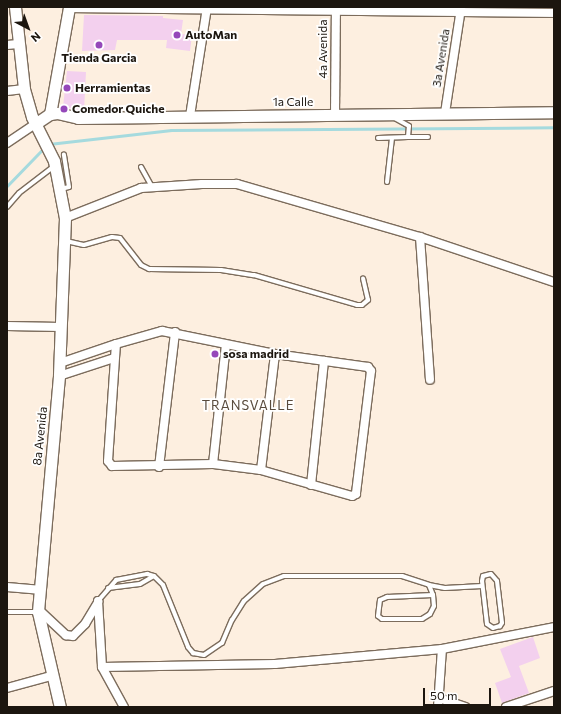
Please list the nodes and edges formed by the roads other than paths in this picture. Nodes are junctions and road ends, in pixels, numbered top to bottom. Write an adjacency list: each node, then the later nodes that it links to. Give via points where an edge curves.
1 (14, 7): 7 (street, 8a Avenida)
2 (72, 8): 3 (street); 12 (street)
3 (207, 8): 4 (street); 15 (street)
4 (335, 8): 5 (street); 14 (street, 4a Avenida)
5 (461, 9): 6 (street); 10 (street, 3a Avenida)
6 (554, 13)
7 (12, 44): 8 (street, 8a Avenida)
8 (24, 89): 9 (street); 16 (street, 8a Avenida)
9 (7, 91)
10 (445, 112): 11 (street, 1a Calle); 13 (street, 1a Calle)
11 (554, 112)
12 (54, 114): 15 (street, 1a Calle, via 78,118); 16 (street)
13 (386, 114): 14 (street, 1a Calle); 17 (lane, via 409,126)
14 (335, 115): 15 (street, 1a Calle)
15 (190, 116)
16 (35, 124): 21 (street); 23 (street, 8a Avenida)
17 (409, 135): 18 (lane); 20 (lane)
18 (428, 137)
19 (378, 138): 20 (lane)
20 (392, 138): 25 (lane)
21 (7, 143)
22 (64, 154): 27 (lane, via 69,187)
23 (52, 163): 27 (street, 8a Avenida); 28 (lane)
24 (141, 167): 26 (lane)
25 (387, 182)
26 (152, 187): 29 (street, via 130,191); 30 (street, via 219,183 248,186)
27 (60, 189): 29 (street, 8a Avenida)
28 (7, 207)
29 (65, 218): 31 (street, 8a Avenida)
30 (420, 237): 33 (street); 44 (street)
31 (66, 241): 32 (lane, via 84,245 120,238 141,265 149,269 221,270 254,275 357,305 362,305 368,300); 35 (street, 8a Avenida)
32 (363, 279)
33 (554, 282)
34 (7, 326): 35 (street)
35 (61, 327): 42 (street, 8a Avenida)
36 (175, 332): 37 (street, via 162,331); 38 (street); 46 (street)
37 (116, 344): 40 (street); 42 (street)
38 (226, 345): 39 (street); 45 (street)
39 (275, 354): 41 (street); 47 (street)
40 (114, 358): 43 (street); 46 (street, via 109,463 112,466)
41 (324, 361): 48 (street); 48 (street, via 368,367 371,371 356,494 352,496)
42 (60, 363): 43 (street, 8a Avenida)
43 (59, 376): 54 (street, 8a Avenida)
44 (430, 380)
45 (213, 464): 46 (street); 47 (street)
46 (159, 466)
47 (261, 470): 48 (street)
48 (311, 485)
49 (154, 576): 50 (lane, via 163,585 188,647 193,653 204,655 222,643 244,601 263,584 284,576 402,576); 53 (lane, via 129,587); 53 (lane, via 126,576 116,580)
50 (429, 585): 51 (lane, via 445,588); 55 (lane)
51 (482, 586): 51 (lane, via 487,624 489,628 500,626 495,576 483,576)
52 (7, 587): 54 (street)
53 (108, 588): 56 (lane)
54 (39, 590): 57 (street, 8a Avenida)
55 (433, 595): 55 (lane, via 434,606 422,619 389,620 378,616 380,600 387,597)
56 (98, 601): 57 (street, via 85,624 73,636 66,635); 61 (street)
57 (39, 611): 58 (lane); 62 (street, 8a Avenida)
58 (7, 612)
59 (554, 627): 60 (street)
60 (442, 649): 61 (street, via 275,664); 65 (street)
61 (102, 667): 67 (street)
62 (51, 676): 63 (street); 66 (street, 8a Avenida)
63 (7, 688)
64 (554, 691): 70 (street)
65 (439, 698): 68 (street); 69 (street)
66 (60, 707)
67 (124, 707)
68 (438, 707)
69 (466, 707)
70 (506, 707)

